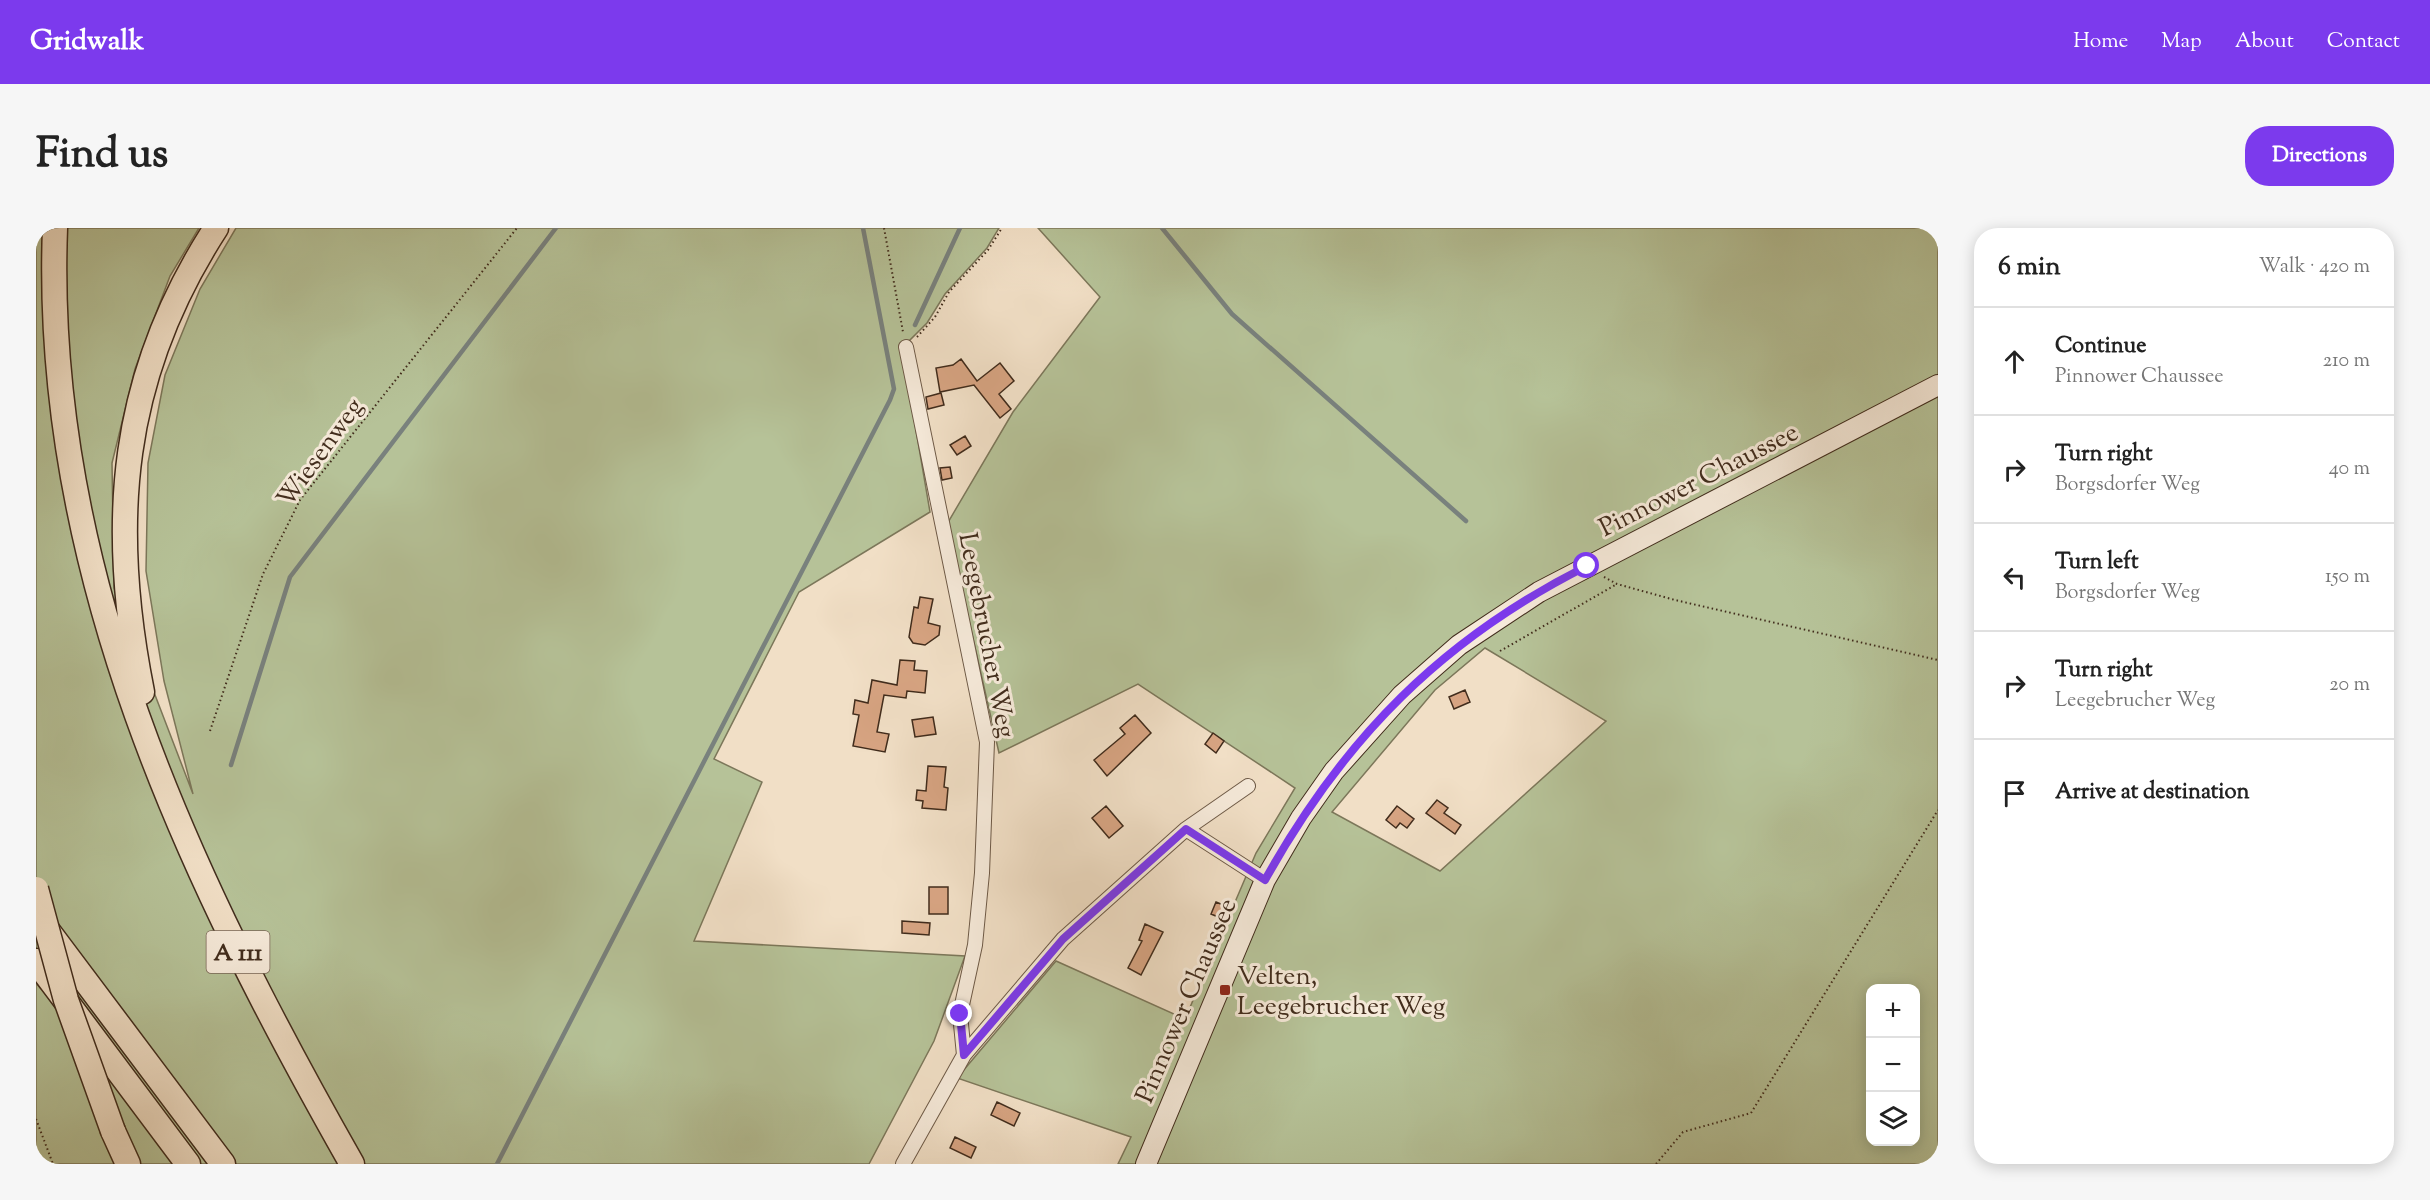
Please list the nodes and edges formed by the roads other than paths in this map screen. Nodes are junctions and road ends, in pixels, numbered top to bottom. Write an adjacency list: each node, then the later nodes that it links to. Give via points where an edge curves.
1 (55, 228): 6 (highway, A 111, via 56,346 83,534 113,648)
2 (216, 228): 6 (highway, via 163,328 139,402 126,480 124,531 129,624)
3 (906, 347): 12 (street, Leegebrucher Weg, via 987,742 977,933 960,1014)
4 (1938, 385): 8 (main road, Pinnower Chaussee, via 1587,566 1485,626 1402,695 1334,771)
5 (1248, 786): 7 (street)
6 (164, 788): 16 (highway, A 111, via 246,969)
7 (1186, 829): 8 (street); 12 (street, via 1063,939)
8 (1265, 880): 18 (main road, Pinnower Chaussee)
9 (36, 889): 13 (highway, bridge, via 66,1000)
10 (36, 915): 15 (highway)
11 (36, 961): 14 (highway)
12 (964, 1055): 17 (street)
13 (128, 1164)
14 (188, 1164)
15 (223, 1164)
16 (352, 1164)
17 (903, 1164)
18 (1146, 1164)

